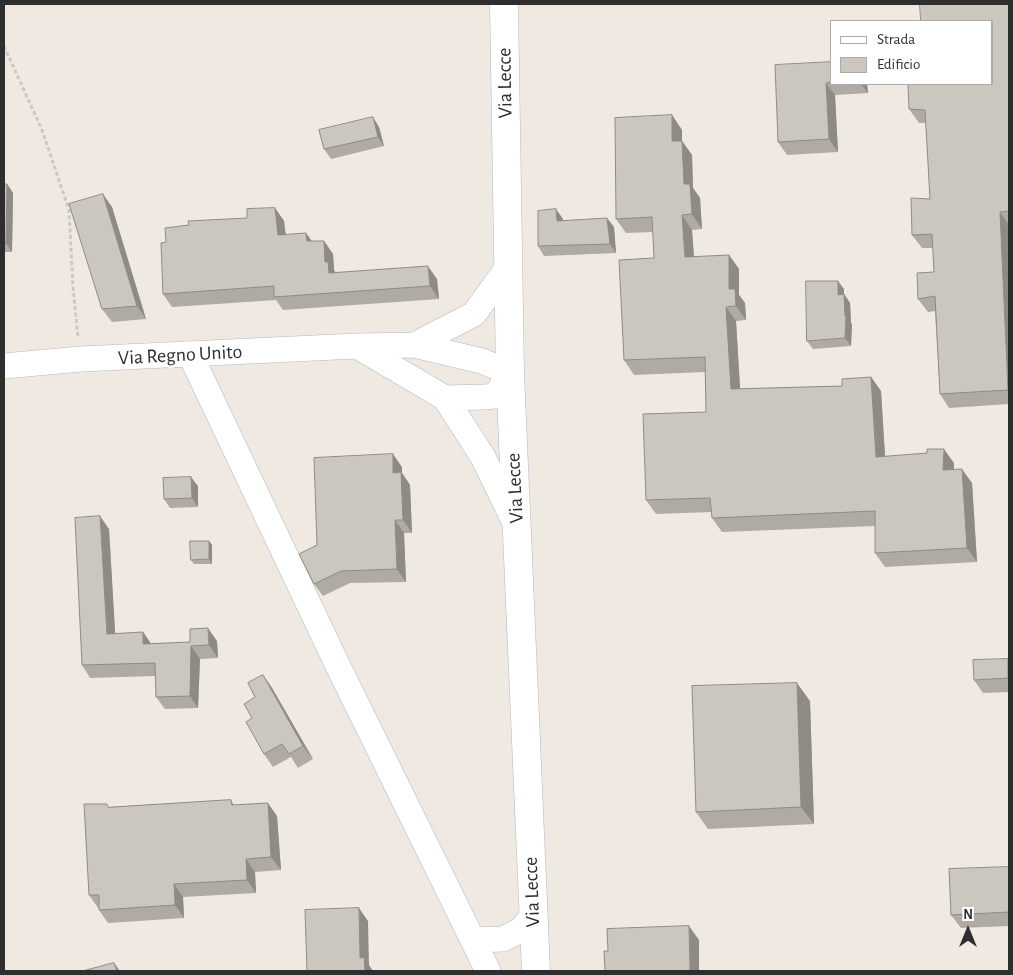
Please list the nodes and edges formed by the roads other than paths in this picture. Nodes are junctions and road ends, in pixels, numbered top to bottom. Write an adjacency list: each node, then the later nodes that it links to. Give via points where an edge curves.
1 (504, 4): 2 (main road, Via Lecce)
2 (508, 267): 3 (street, via 474,314); 7 (main road, Via Lecce)
3 (414, 345): 4 (street, Via Regno Unito); 7 (street, via 482,360)
4 (357, 346): 5 (street, Via Regno Unito); 8 (street)
5 (190, 354): 6 (street, Via Regno Unito); 11 (street)
6 (4, 366)
7 (510, 373): 8 (street, via 495,396); 9 (main road, Via Lecce)
8 (445, 398): 9 (street, via 483,457)
9 (517, 528): 10 (main road, Via Lecce)
10 (533, 916): 11 (street, via 521,930 502,938); 13 (main road, Via Lecce)
11 (473, 940): 12 (street)
12 (488, 971)
13 (536, 971)

